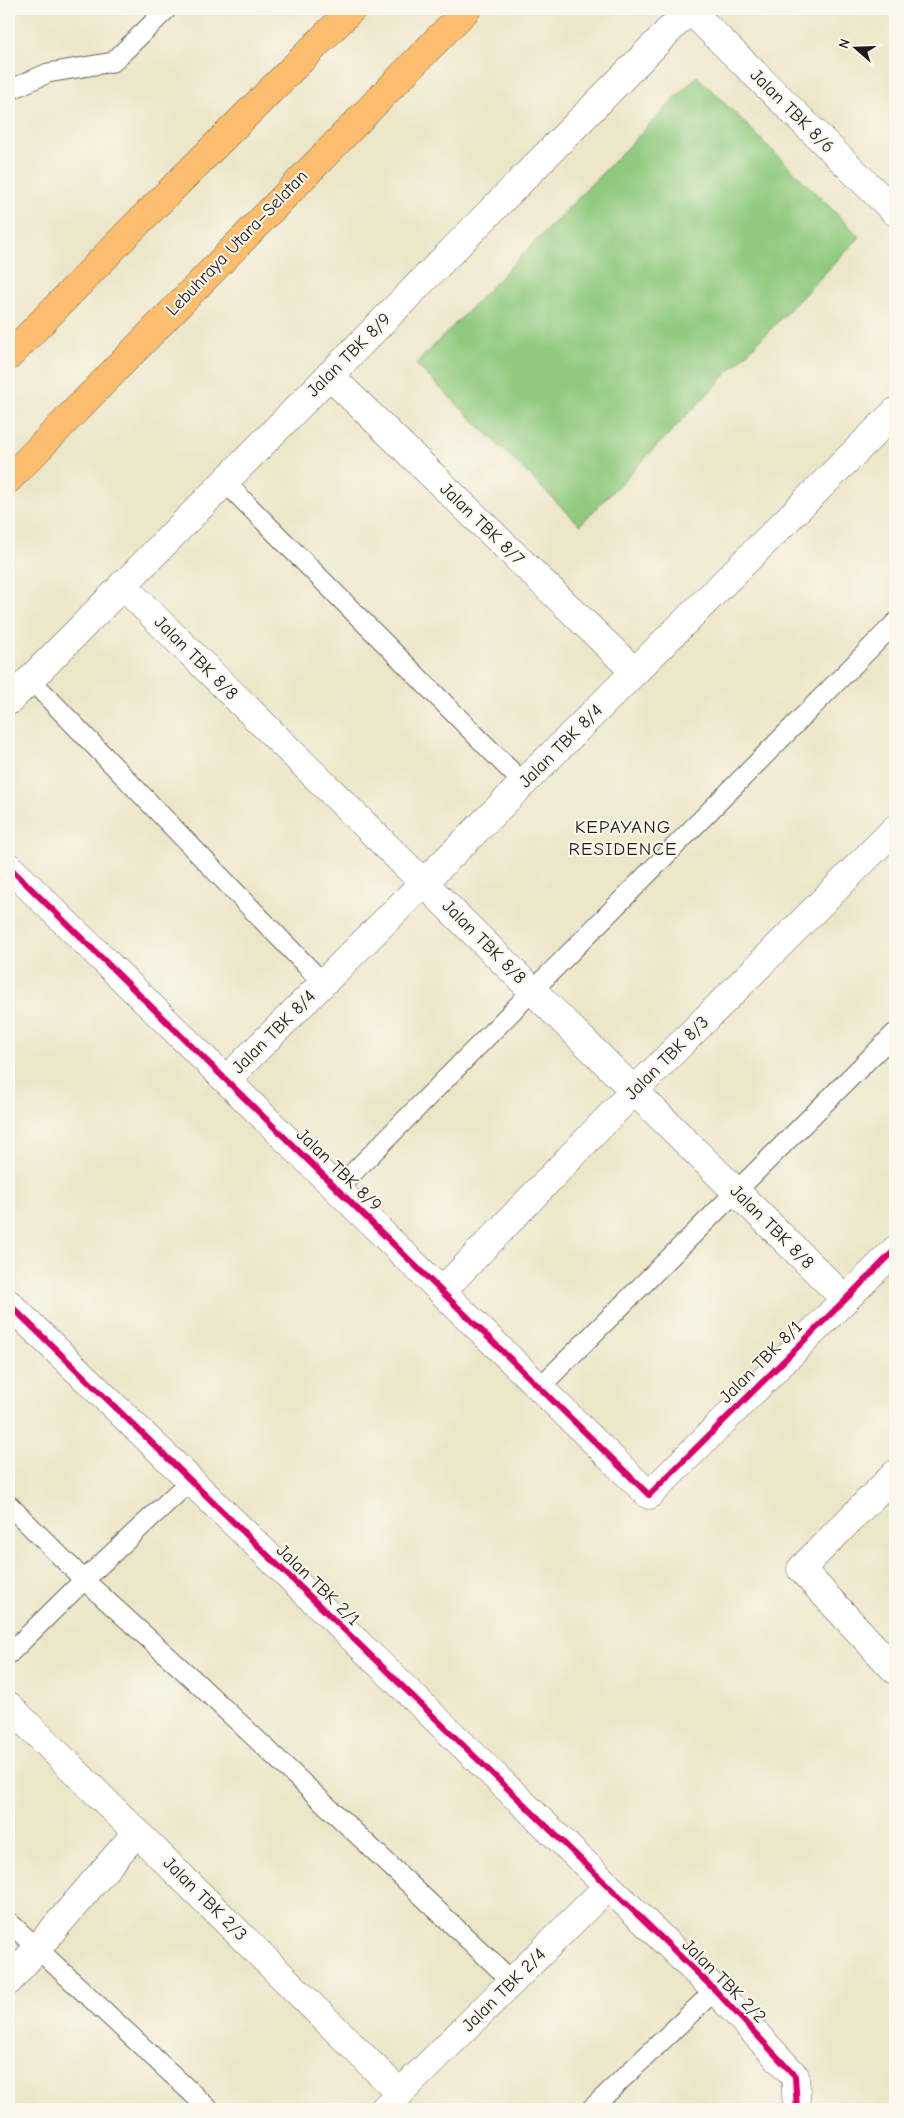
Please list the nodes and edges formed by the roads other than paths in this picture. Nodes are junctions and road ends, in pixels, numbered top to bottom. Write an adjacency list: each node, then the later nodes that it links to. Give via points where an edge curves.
1 (167, 9): 5 (lane, via 114,62 48,73)
2 (352, 9): 7 (highway)
3 (467, 9): 10 (highway, Lebuhraya Utara–Selatan)
4 (689, 9): 6 (street, Jalan TBK 8/6); 8 (street, Jalan TBK 8/9)
5 (9, 93)
6 (895, 212)
7 (9, 356)
8 (329, 375): 11 (street, Jalan TBK 8/9); 14 (street, Jalan TBK 8/7)
9 (895, 412): 14 (street, Jalan TBK 8/4)
10 (9, 479)
11 (225, 482): 12 (street, Jalan TBK 8/9); 17 (lane)
12 (122, 585): 15 (street, Jalan TBK 8/9); 20 (street, Jalan TBK 8/8)
13 (895, 623): 22 (lane)
14 (635, 672): 17 (street, Jalan TBK 8/4)
15 (30, 679): 16 (street, Jalan TBK 8/9); 21 (lane)
16 (9, 702)
17 (523, 784): 20 (street, Jalan TBK 8/4)
18 (895, 829): 25 (street, Jalan TBK 8/3)
19 (9, 867): 24 (street, Jalan TBK 8/9)
20 (424, 882): 21 (street, Jalan TBK 8/4); 22 (street, Jalan TBK 8/8)
21 (323, 983): 24 (street, Jalan TBK 8/4)
22 (532, 990): 25 (street, Jalan TBK 8/8); 26 (lane)
23 (895, 1033): 27 (lane)
24 (226, 1080): 26 (street, Jalan TBK 8/9)
25 (634, 1091): 27 (street, Jalan TBK 8/8); 29 (street, Jalan TBK 8/3)
26 (337, 1189): 29 (street, Jalan TBK 8/9)
27 (737, 1192): 30 (street, Jalan TBK 8/8); 32 (lane)
28 (895, 1250): 30 (street, Jalan TBK 8/1)
29 (442, 1291): 32 (street, Jalan TBK 8/9)
30 (845, 1299): 35 (street, Jalan TBK 8/1)
31 (9, 1304): 34 (street, Jalan TBK 2/1)
32 (539, 1388): 35 (street, Jalan TBK 8/9)
33 (895, 1474): 39 (street, via 801,1569)
34 (190, 1482): 37 (lane); 42 (street, Jalan TBK 2/1)
35 (649, 1495)
36 (9, 1505): 37 (lane)
37 (84, 1580): 38 (lane); 46 (lane)
38 (9, 1654)
39 (895, 1670)
40 (9, 1706): 41 (street, Jalan TBK 2/3)
41 (137, 1832): 44 (street); 48 (street, Jalan TBK 2/3)
42 (606, 1887): 46 (street, Jalan TBK 2/4); 47 (street, Jalan TBK 2/2)
43 (9, 1922): 44 (lane)
44 (37, 1948): 45 (street); 49 (lane)
45 (9, 1981)
46 (512, 1981): 48 (street, Jalan TBK 2/4)
47 (715, 1990): 50 (lane); 51 (street, Jalan TBK 2/2, via 795,2076)
48 (392, 2101)
49 (209, 2109)
50 (591, 2109)
51 (798, 2109)

